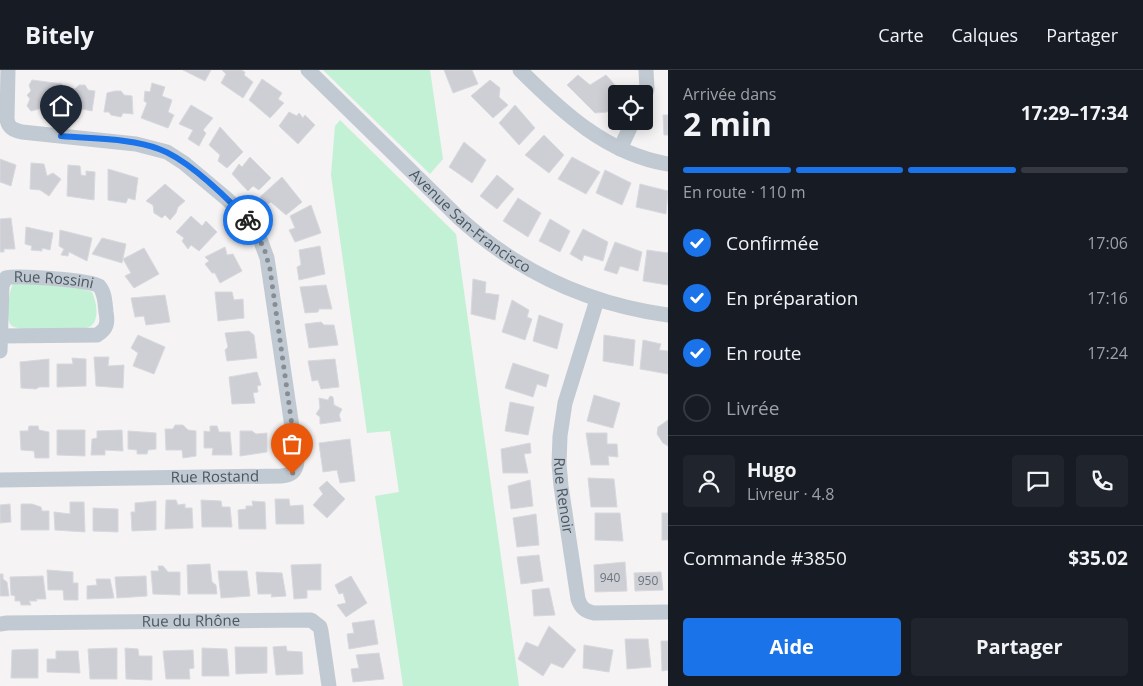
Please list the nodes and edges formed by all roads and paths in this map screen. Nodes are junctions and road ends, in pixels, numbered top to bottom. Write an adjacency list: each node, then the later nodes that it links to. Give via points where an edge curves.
1 (8, 70): 13 (street, Rue Rostand, via 7,120 12,129 158,148 184,163 249,221 260,238 268,263 297,461 292,474 280,476)
2 (308, 70): 9 (street, Avenue San-Francisco, via 482,237 536,273)
3 (520, 70): 7 (street, via 573,119)
4 (646, 70): 5 (street)
5 (647, 85)
6 (629, 130): 7 (street)
7 (620, 149): 8 (street)
8 (668, 164)
9 (598, 300): 10 (street, Avenue San-Francisco); 14 (street, Rue Renoir, via 565,403 560,436 559,464 578,599 584,609 594,613)
10 (668, 315)
11 (0, 336): 11 (street, Rue Rossini, via 2,286 6,278 19,276 88,282 103,292 108,320 104,331 97,335); 12 (street, Rue Rossini)
12 (0, 351)
13 (0, 480)
14 (668, 612)
15 (0, 624): 16 (street, Rue du Rhône, via 311,620 320,627)
16 (329, 686)

